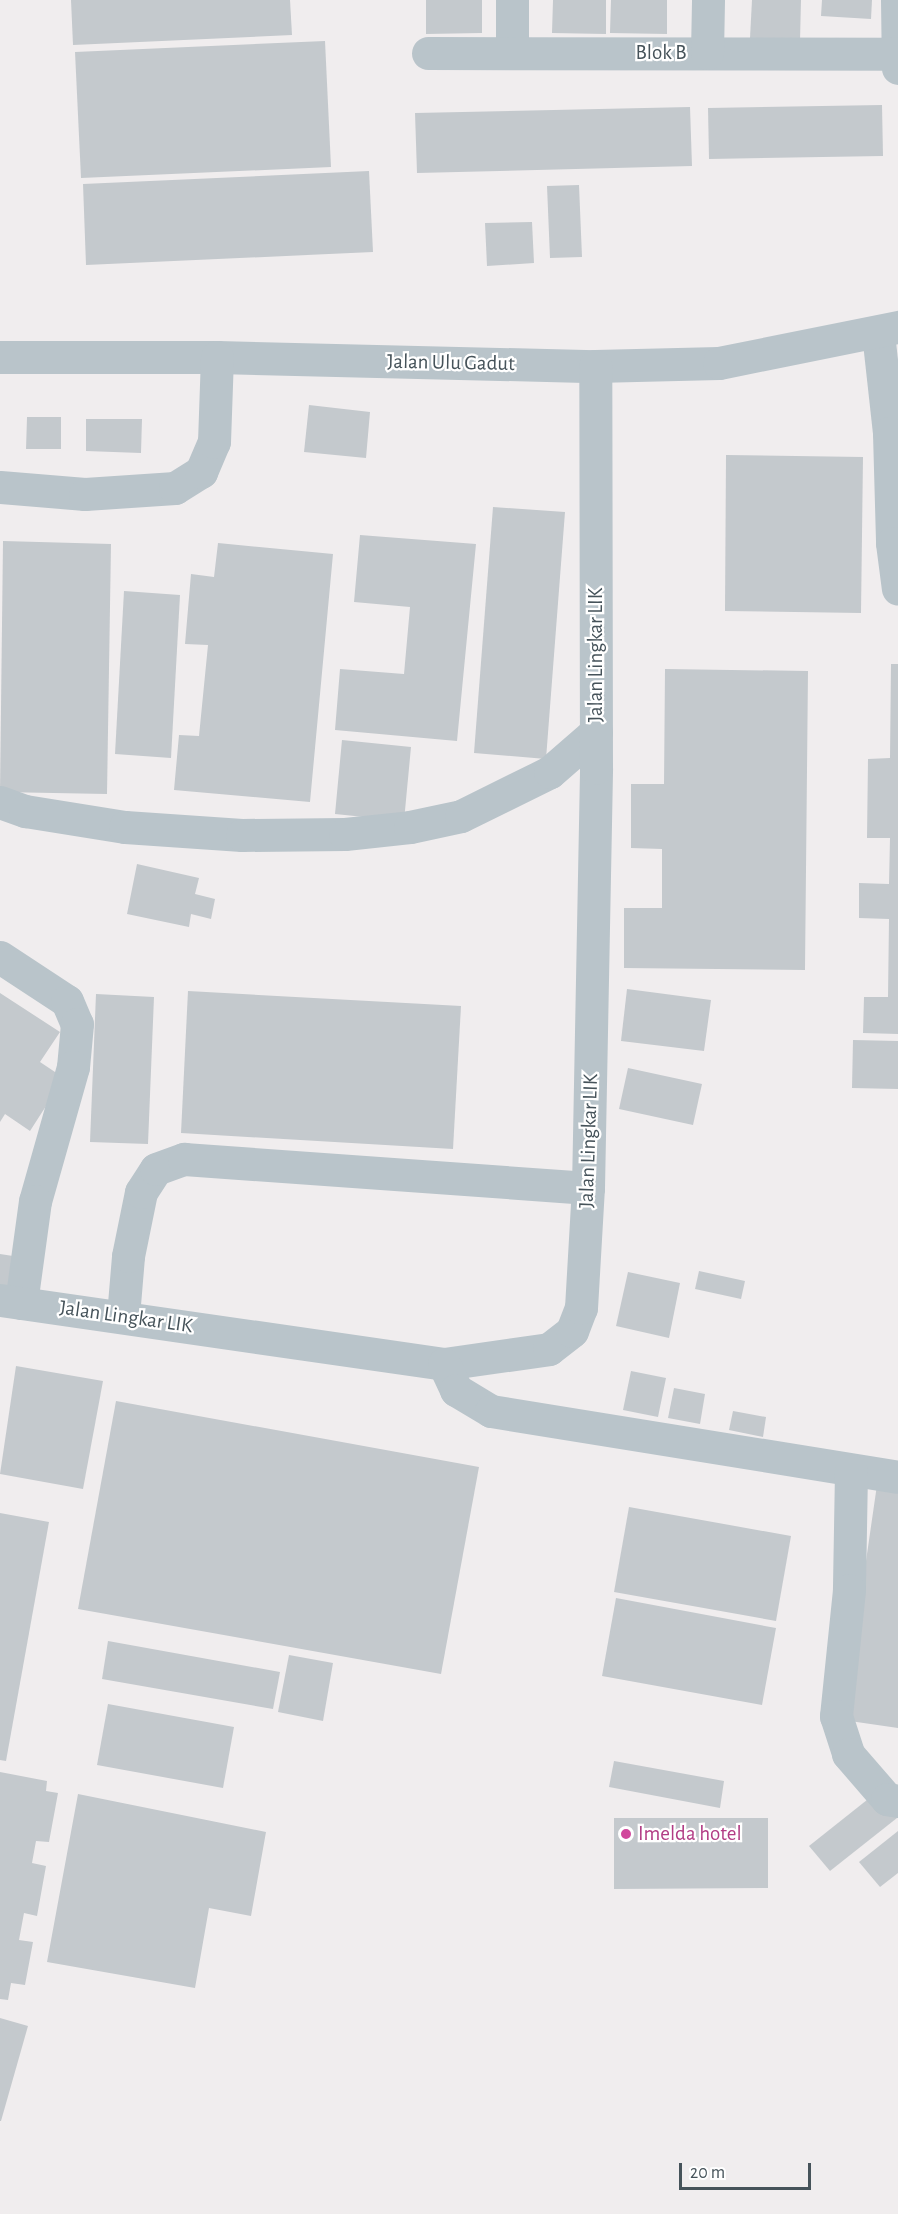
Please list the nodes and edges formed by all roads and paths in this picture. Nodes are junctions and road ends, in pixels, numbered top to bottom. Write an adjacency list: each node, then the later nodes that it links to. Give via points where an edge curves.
1 (512, 0): 5 (street)
2 (708, 0): 6 (street)
3 (897, 0): 7 (street)
4 (428, 53): 5 (street, Blok B)
5 (512, 53): 6 (street, Blok B)
6 (707, 53): 7 (street, Blok B)
7 (897, 59)
8 (888, 330): 11 (street, Jalan Ulu Gadut, via 719,363); 13 (street, via 892,543)
9 (0, 357): 10 (street, Jalan Ulu Gadut)
10 (217, 357): 11 (street, Jalan Ulu Gadut); 12 (street, via 214,442 201,472 175,488 85,494)
11 (595, 366): 14 (street, Jalan Lingkar LIK)
12 (0, 487)
13 (898, 589)
14 (596, 732): 15 (street, via 550,772 461,816 410,827 345,834 242,835 125,827 25,811); 17 (street, Jalan Lingkar LIK)
15 (0, 802)
16 (0, 957): 18 (street, via 67,1001 77,1024 73,1067)
17 (588, 1188): 19 (street, via 184,1159 156,1169 141,1192 128,1256); 20 (street, Jalan Lingkar LIK, via 581,1308 572,1331 549,1349)
18 (10, 1301): 19 (street, Jalan Lingkar LIK)
19 (123, 1316): 20 (street, Jalan Lingkar LIK)
20 (444, 1364): 21 (street, via 456,1390 490,1411)
21 (851, 1471): 22 (street); 23 (street, via 849,1590 836,1716 848,1755 887,1799)
22 (898, 1477)
23 (898, 1801)

